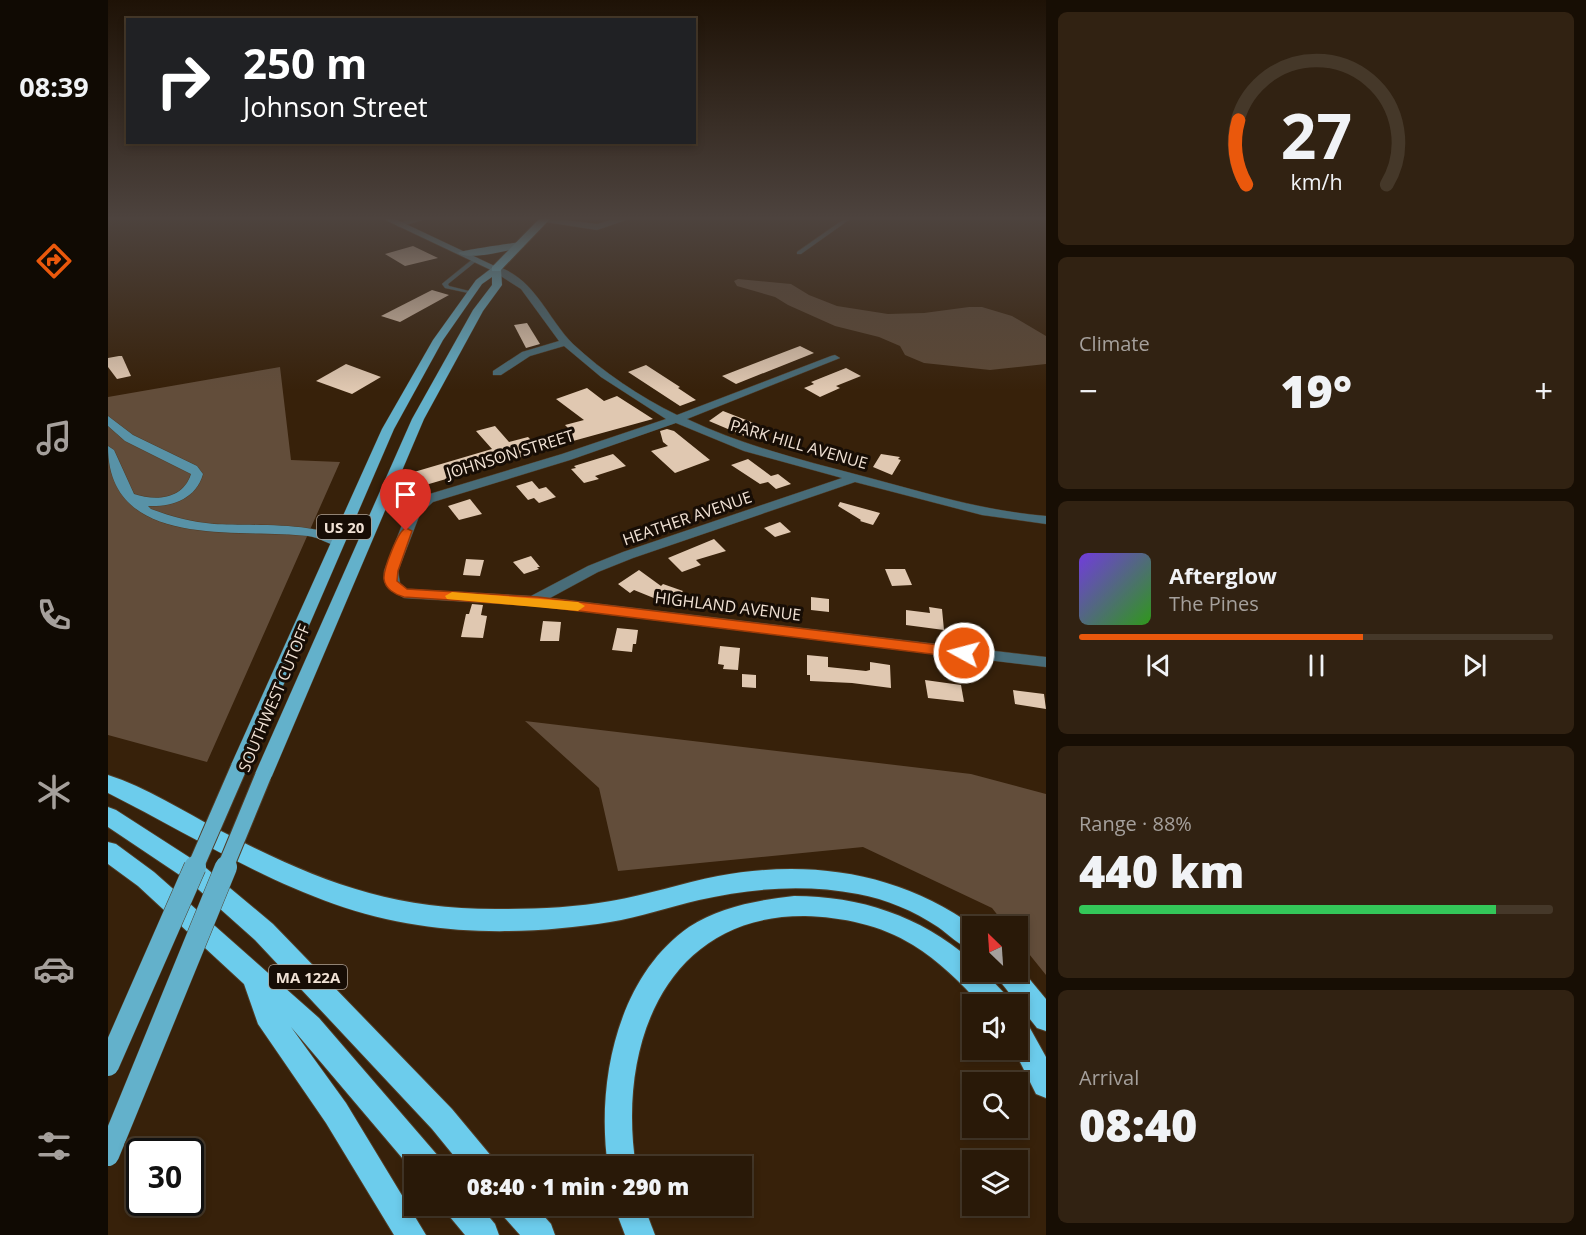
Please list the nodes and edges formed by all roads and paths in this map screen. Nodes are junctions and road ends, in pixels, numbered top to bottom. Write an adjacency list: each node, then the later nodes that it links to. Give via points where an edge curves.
1 (457, 275): 5 (lane, via 447,287)
2 (489, 275): 5 (main road, SOUTHWEST CUTOFF / US 20)
3 (496, 275): 10 (main road, SOUTHWEST CUTOFF / US 20, via 497,285 478,310)
4 (511, 275): 6 (street, PARK HILL AVENUE, via 533,296)
5 (471, 293): 9 (main road, SOUTHWEST CUTOFF / US 20)
6 (566, 342): 8 (street, via 526,354); 11 (street, PARK HILL AVENUE, via 606,375)
7 (835, 358): 11 (street)
8 (497, 373)
9 (413, 382): 10 (main road); 17 (main road, SOUTHWEST CUTOFF / US 20, via 365,477)
10 (437, 382): 32 (main road, SOUTHWEST CUTOFF / US 20, bridge, via 263,776)
11 (674, 418): 14 (street, PARK HILL AVENUE, via 741,445); 18 (street, JOHNSON STREET, via 566,457 428,499 414,512 391,571 390,581)
12 (108, 420): 15 (main road, via 129,438 197,474 188,491 160,502 136,500)
13 (108, 450): 15 (main road)
14 (855, 478): 16 (street, PARK HILL AVENUE, via 988,512); 19 (street, HEATHER AVENUE, via 619,558)
15 (124, 488): 17 (main road, via 148,513 179,523 307,532)
16 (1046, 520)
17 (338, 542): 30 (main road, SOUTHWEST CUTOFF / US 20, bridge)
18 (404, 593): 19 (street, HIGHLAND AVENUE)
19 (533, 601): 20 (street, HIGHLAND AVENUE)
20 (1046, 662)
21 (108, 783): 24 (highway, via 333,893 418,915 512,921 594,914 734,883 775,878 831,879 870,885 914,903)
22 (108, 816): 34 (highway, MA 122A, via 198,875 264,932)
23 (108, 851): 25 (highway, MA 122A, via 146,879)
24 (962, 931)
25 (253, 974): 33 (highway, MA 122A, via 310,1027); 39 (highway, via 267,1016 336,1113)
26 (1016, 982): 28 (highway)
27 (988, 994): 35 (highway, via 960,964 919,936 874,917 826,905 789,905 742,914 698,935 670,962 650,993 633,1029 620,1076 617,1136)
28 (1046, 1019)
29 (1028, 1050): 31 (highway)
30 (108, 1065)
31 (1046, 1084)
32 (108, 1155)
33 (420, 1156)
34 (473, 1156)
35 (620, 1156)
36 (469, 1216): 40 (highway)
37 (524, 1216): 41 (highway)
38 (633, 1216): 42 (highway)
39 (411, 1235)
40 (484, 1235)
41 (540, 1235)
42 (640, 1235)

